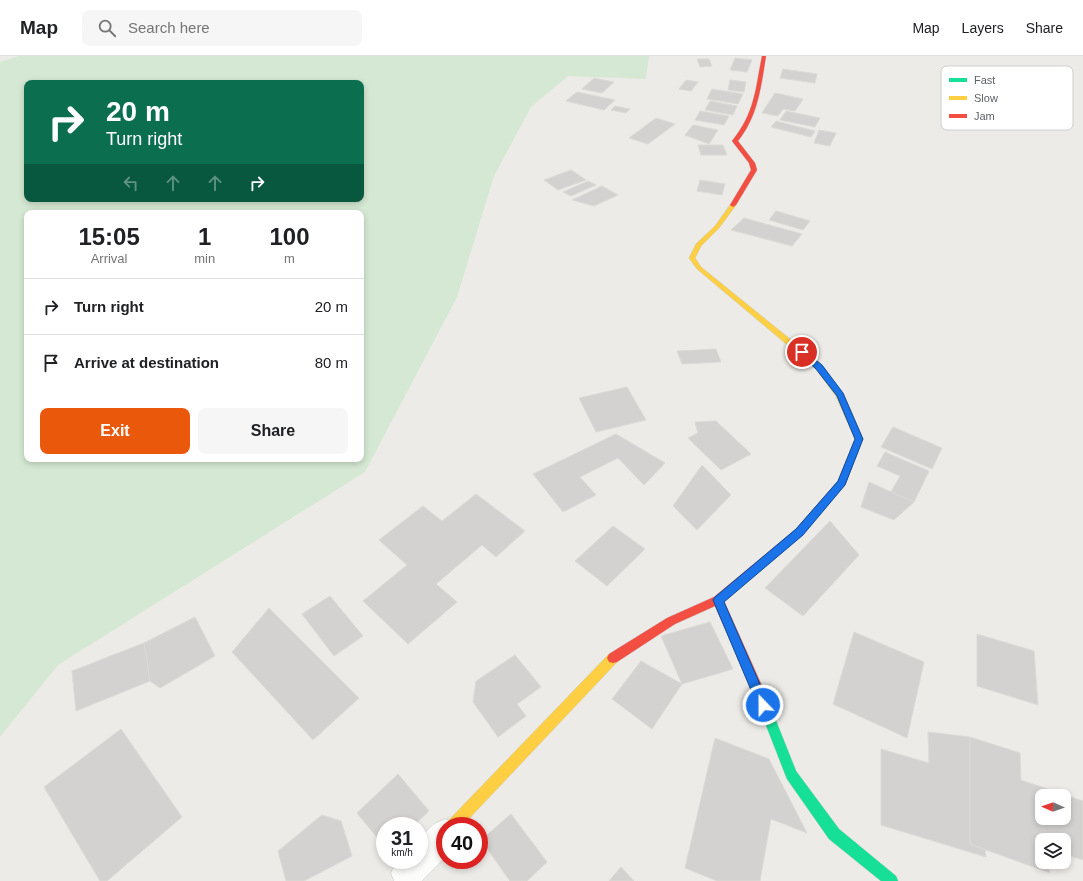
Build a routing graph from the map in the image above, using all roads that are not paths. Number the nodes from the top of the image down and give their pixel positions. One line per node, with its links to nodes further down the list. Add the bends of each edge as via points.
1 (764, 56): 2 (street, via 754,112 741,136 735,140 752,163 754,170 718,227 694,250 692,258 699,268 819,367 840,395 859,439 842,483 799,532)
2 (718, 600): 3 (street, via 671,621 614,657); 6 (street, via 791,775 834,834)
3 (462, 817)
4 (436, 843): 5 (street)
5 (408, 873)
6 (892, 881)

